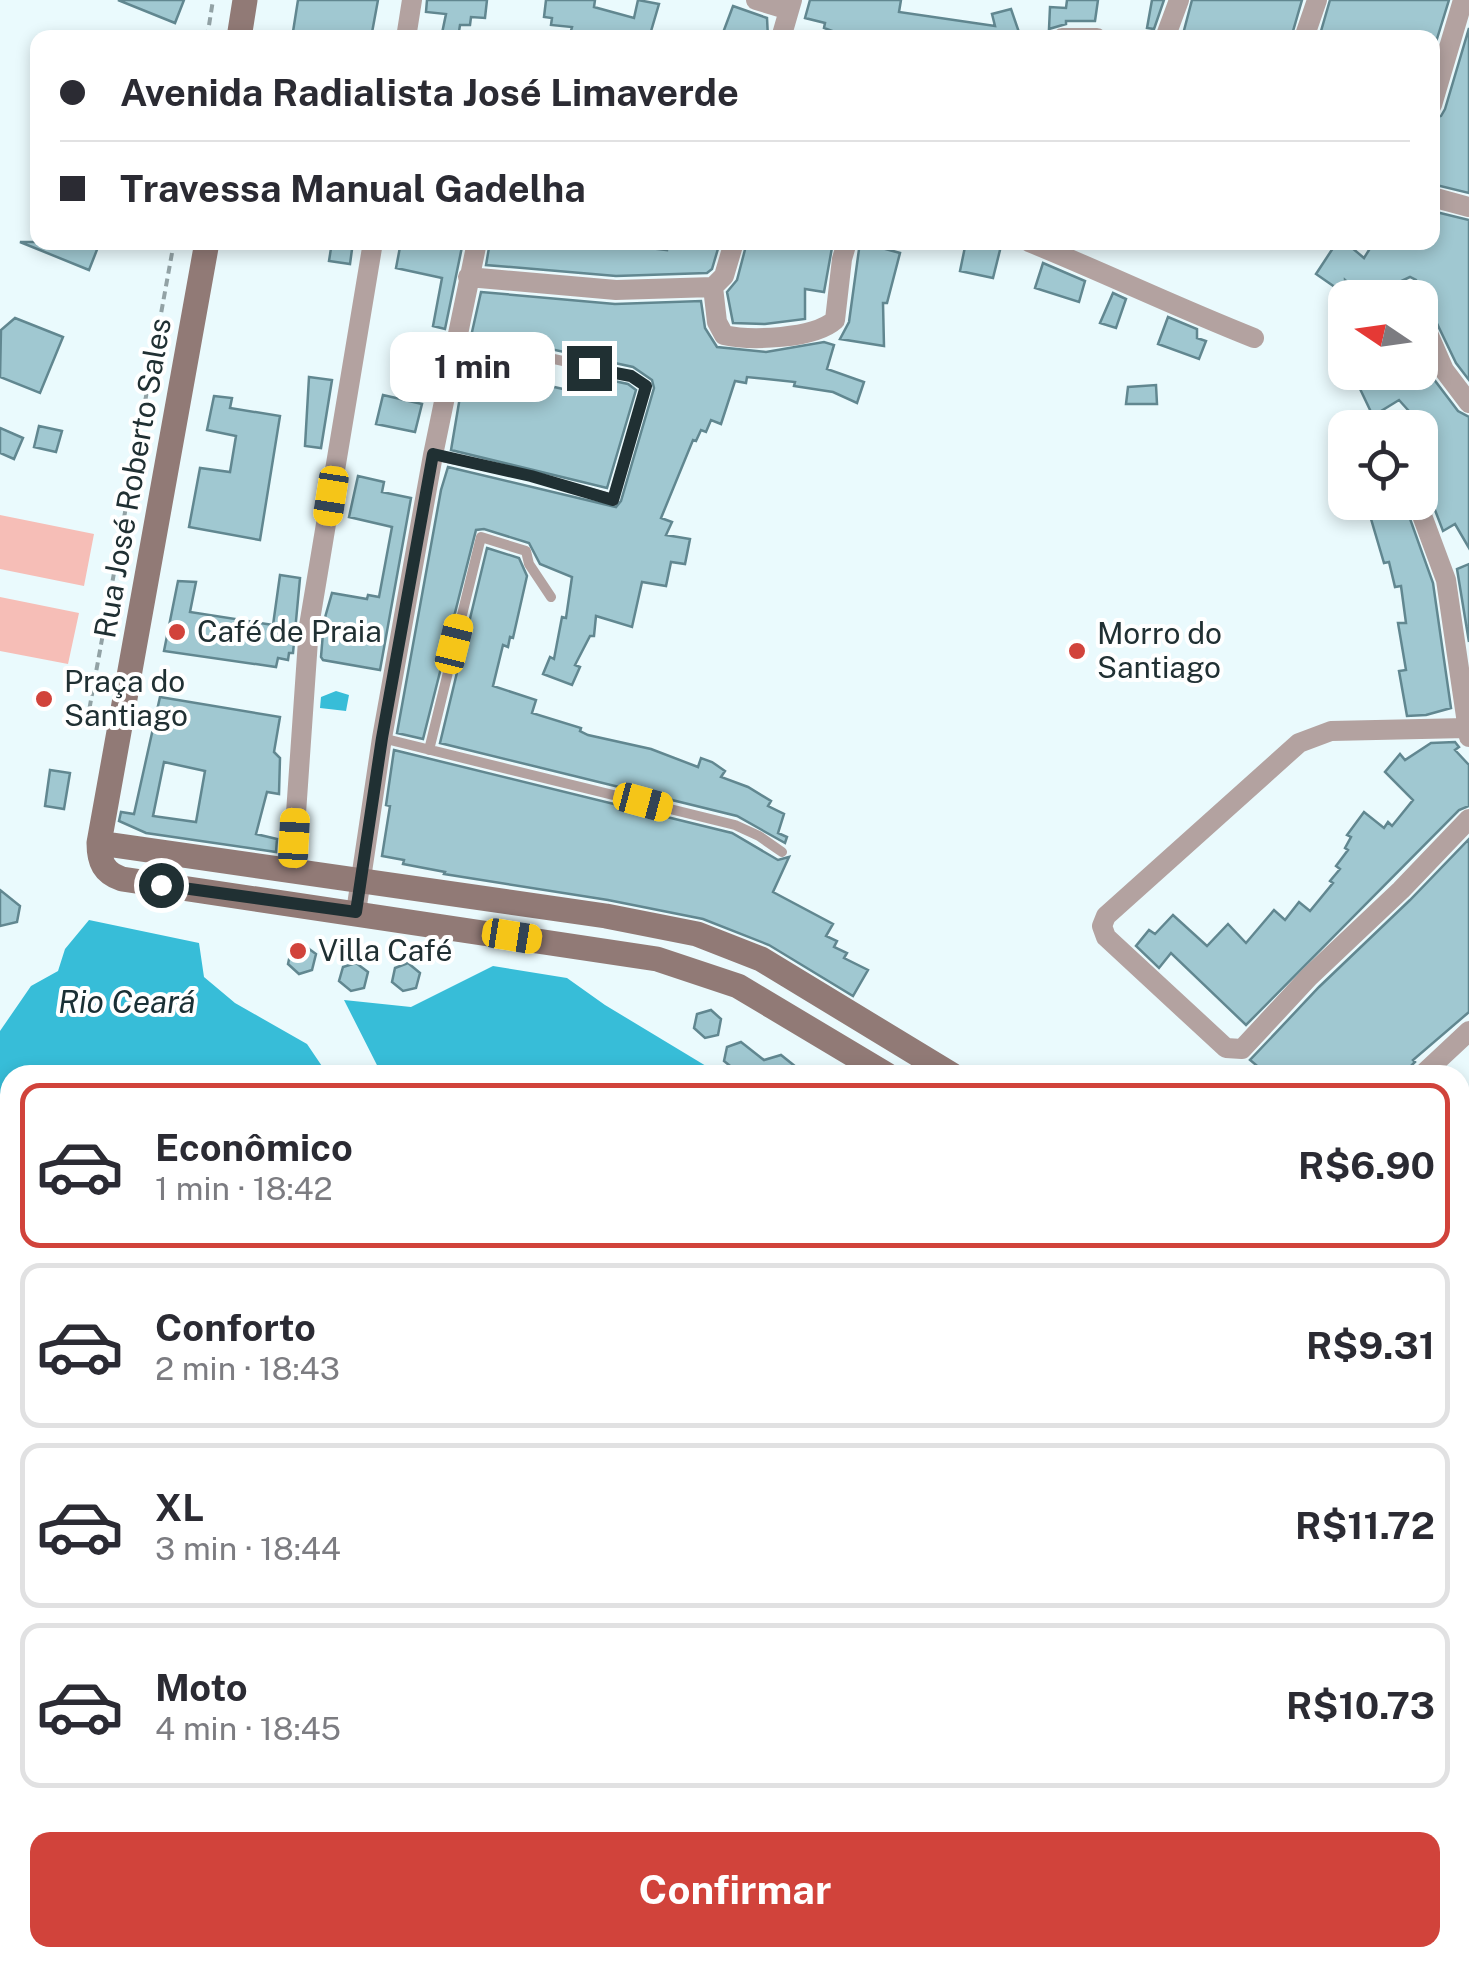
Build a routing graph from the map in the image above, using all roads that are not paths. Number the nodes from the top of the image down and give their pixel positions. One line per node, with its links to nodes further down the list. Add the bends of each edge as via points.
1 (245, 0): 8 (main road)
2 (412, 0): 9 (street)
3 (756, 0): 7 (street)
4 (1178, 0): 10 (street)
5 (1317, 0): 11 (street)
6 (1465, 2): 12 (street)
7 (786, 19)
8 (240, 30)
9 (407, 30)
10 (1168, 30)
11 (1307, 30)
12 (1440, 80)
13 (1440, 199): 14 (street)
14 (1469, 207)
15 (206, 250): 34 (main road, Rua José Roberto Sales)
16 (372, 250): 36 (street, via 309,626)
17 (475, 250): 21 (street)
18 (732, 250): 22 (street)
19 (845, 250): 22 (street, via 835,320 814,332 724,336)
20 (1049, 250): 24 (street)
21 (468, 278): 22 (street, via 616,290); 23 (street)
22 (714, 287)
23 (459, 338): 27 (street); 27 (lane, via 631,376 646,386 613,500)
24 (1254, 338)
25 (1438, 356): 26 (street)
26 (1469, 402)
27 (433, 454): 31 (street)
28 (1424, 520): 30 (street, via 1446,580)
29 (552, 597): 32 (lane, via 526,550 481,537)
30 (1468, 734): 33 (street, via 1314,735 1102,926 1106,937 1226,1048 1242,1049)
31 (382, 738): 32 (lane); 37 (street)
32 (429, 750): 35 (lane, via 735,825)
33 (1469, 819)
34 (100, 843): 36 (main road); 38 (main road, via 104,868 122,879)
35 (782, 852)
36 (292, 871): 37 (main road)
37 (360, 881): 38 (street); 41 (main road, via 696,934 761,959)
38 (356, 912): 40 (main road, via 658,959 738,986)
39 (1469, 1031): 42 (street)
40 (871, 1065)
41 (936, 1065)
42 (1433, 1065)

